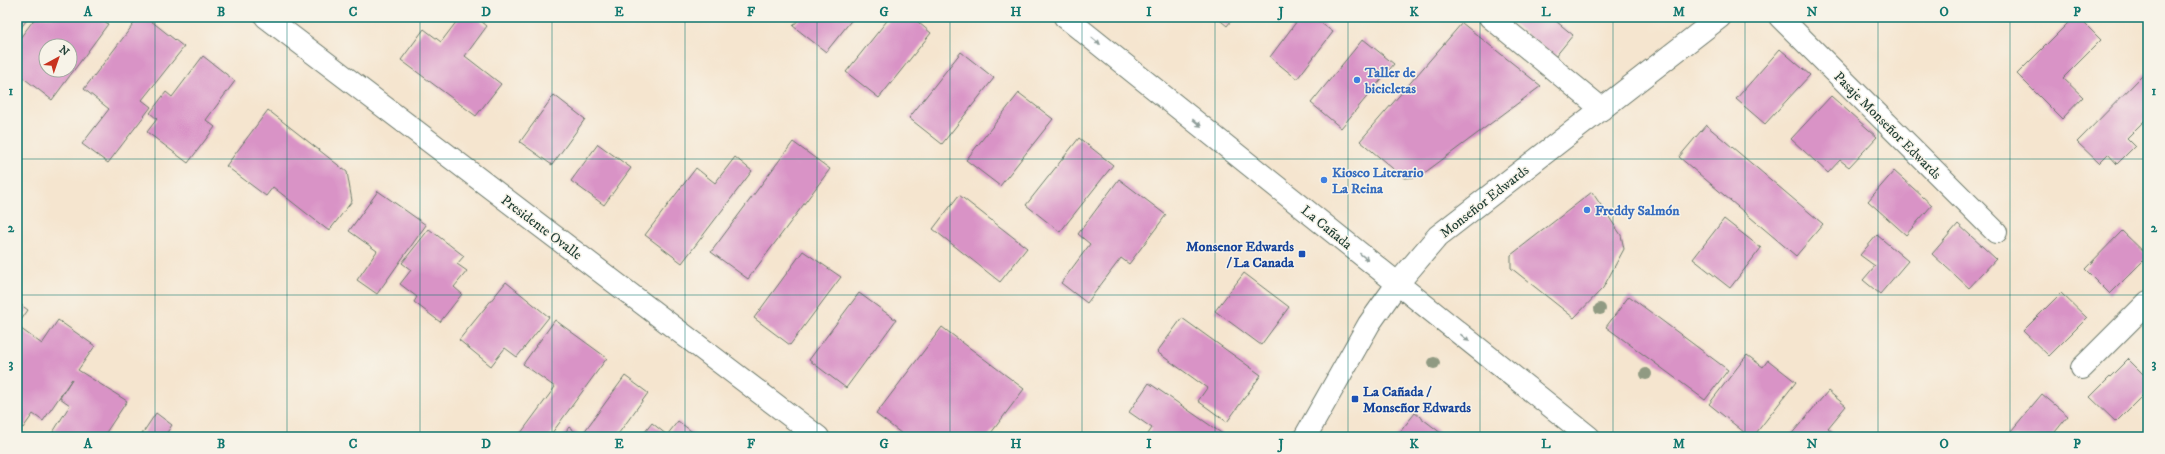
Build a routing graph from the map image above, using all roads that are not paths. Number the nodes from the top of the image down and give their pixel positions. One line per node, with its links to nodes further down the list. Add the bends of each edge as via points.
1 (266, 17): 11 (street, Presidente Ovalle)
2 (1065, 17): 8 (street, La Cañada, one-way to 8)
3 (1490, 17): 6 (street)
4 (1720, 17): 6 (street, Monseñor Edwards)
5 (1780, 17): 7 (street, Pasaje Monseñor Edwards)
6 (1602, 109): 8 (street, Monseñor Edwards, via 1438,236)
7 (1996, 232)
8 (1398, 284): 12 (street, Monseñor Edwards, via 1369,324); 13 (street, La Cañada, one-way to 13)
9 (2148, 302): 10 (street)
10 (2082, 368)
11 (818, 437)
12 (1305, 437)
13 (1589, 437)

